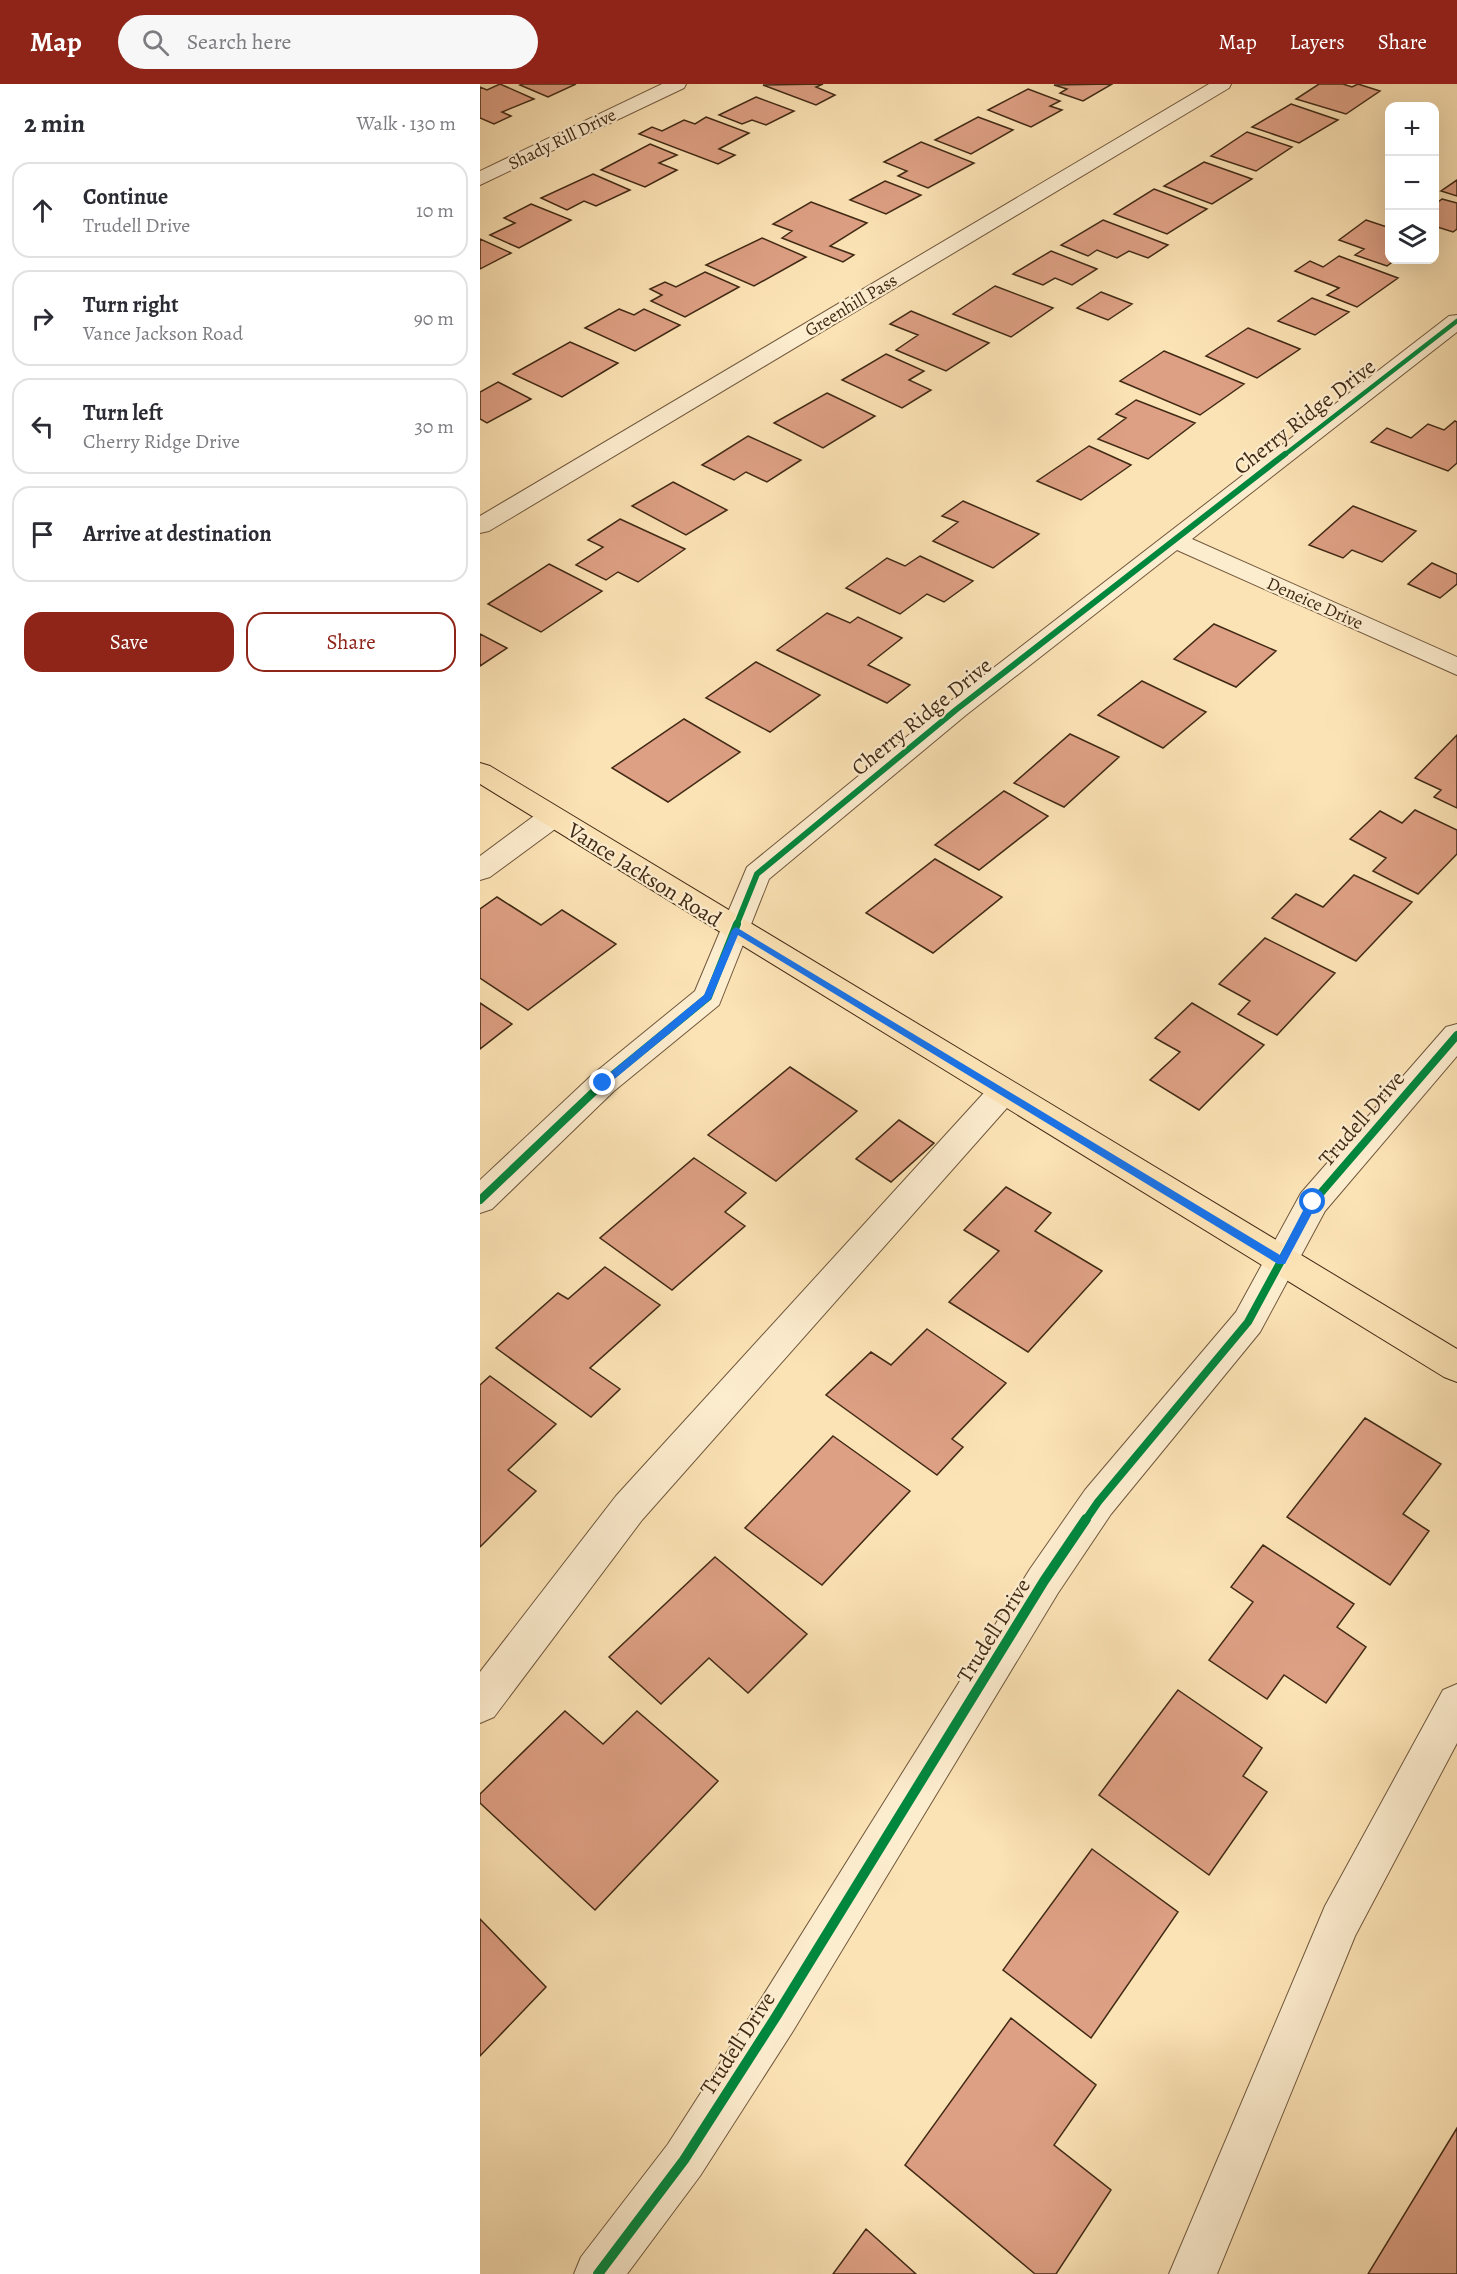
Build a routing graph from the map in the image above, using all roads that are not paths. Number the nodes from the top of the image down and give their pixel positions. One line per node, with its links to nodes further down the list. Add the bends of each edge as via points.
1 (677, 84): 3 (street, Shady Rill Drive)
2 (1222, 84): 5 (street, Greenhill Pass)
3 (480, 179)
4 (1457, 321): 6 (street, Cherry Ridge Drive)
5 (480, 526)
6 (1174, 540): 7 (street, Deneice Drive); 11 (street, Cherry Ridge Drive, via 957,709 757,874)
7 (1457, 667)
8 (480, 772): 9 (main road, Vance Jackson Road)
9 (552, 817): 10 (street); 11 (main road, Vance Jackson Road)
10 (480, 870)
11 (736, 930): 13 (main road, Vance Jackson Road); 14 (street, Cherry Ridge Drive, via 708,997 603,1083)
12 (1457, 1035): 15 (street, Trudell Drive, via 1313,1202)
13 (1003, 1092): 15 (main road, Vance Jackson Road); 18 (street, via 629,1508)
14 (480, 1200)
15 (1282, 1261): 16 (main road, Vance Jackson Road); 19 (street, Trudell Drive, via 1248,1322 1098,1503 1044,1581 777,2015 690,2150)
16 (1457, 1367)
17 (1457, 1703): 20 (street, via 1340,1921)
18 (480, 1704)
19 (598, 2274)
20 (1193, 2274)

